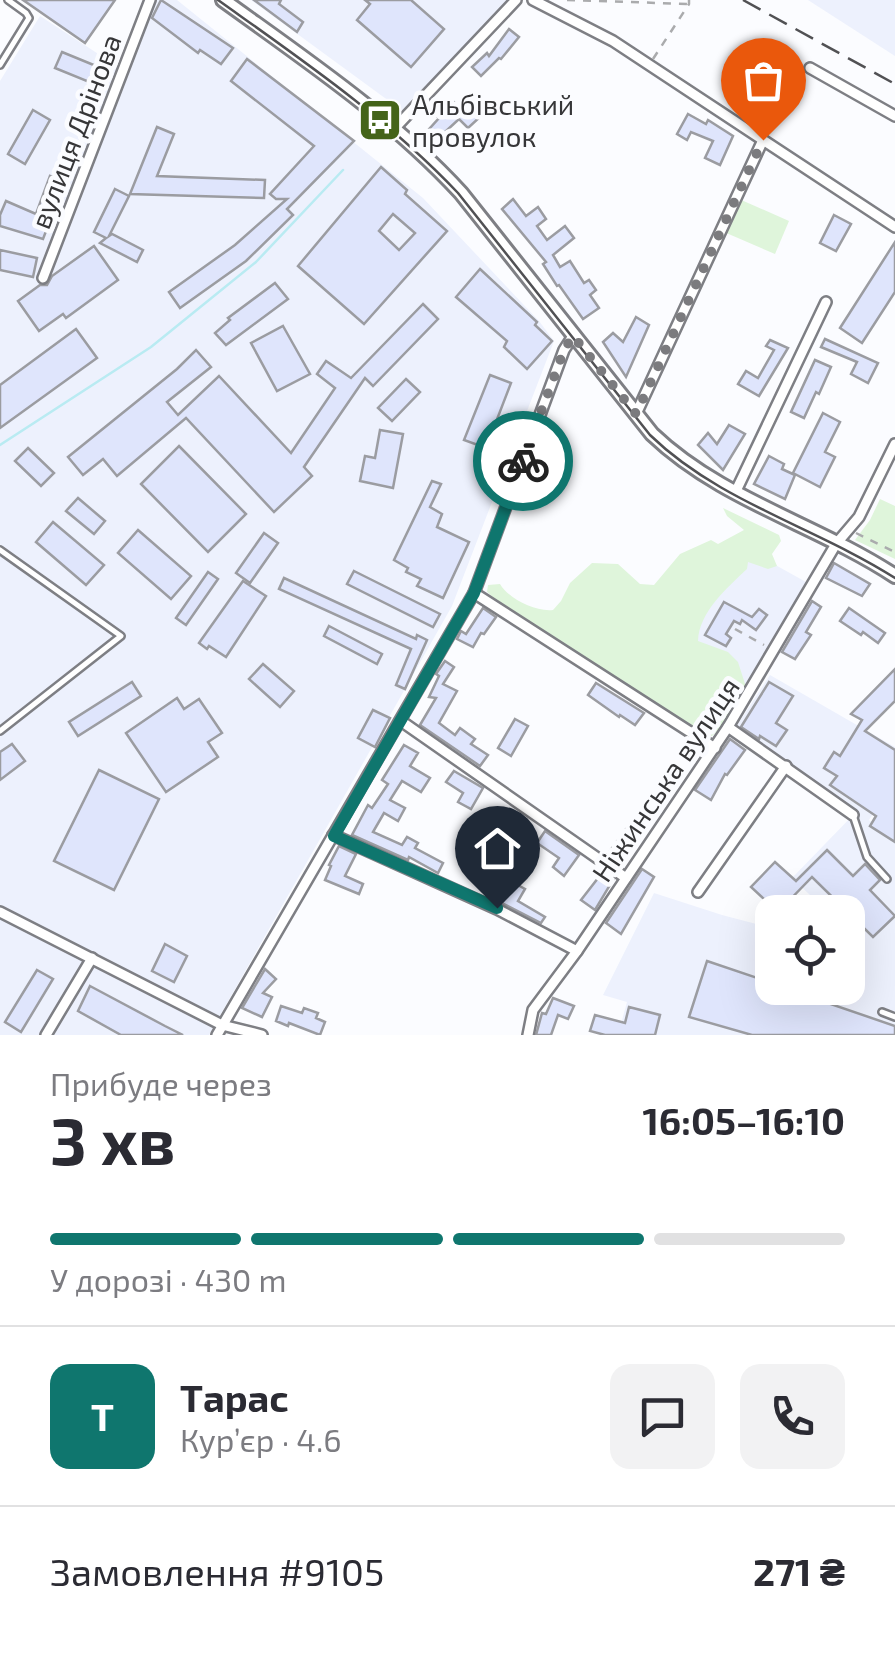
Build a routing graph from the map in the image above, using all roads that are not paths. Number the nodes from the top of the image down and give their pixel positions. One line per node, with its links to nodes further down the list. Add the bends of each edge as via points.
1 (8, 0): 6 (lane, via 28,18)
2 (150, 0): 12 (street, вулиця Дрінова)
3 (223, 0): 9 (street)
4 (516, 0): 9 (street)
5 (533, 0): 10 (street, via 613,40)
6 (0, 65)
7 (810, 68): 8 (street)
8 (895, 116)
9 (394, 129): 14 (street, via 461,193)
10 (763, 140): 11 (street); 15 (street)
11 (895, 227)
12 (43, 278)
13 (826, 302): 17 (street)
14 (573, 336): 15 (street); 21 (street)
15 (636, 414): 17 (street, via 669,450)
16 (895, 444): 18 (street, Ніжинська вулиця, via 859,517)
17 (734, 492): 18 (street)
18 (836, 544): 20 (street); 23 (street, Ніжинська вулиця)
19 (0, 550): 24 (lane, via 121,636)
20 (895, 576)
21 (474, 593): 22 (street); 25 (street)
22 (401, 721): 28 (street); 29 (street)
23 (728, 727): 25 (street, Ніжинська вулиця); 26 (street)
24 (0, 731)
25 (714, 748): 29 (street, Ніжинська вулиця)
26 (786, 766): 27 (street); 31 (street)
27 (853, 814): 30 (lane, via 867,857)
28 (334, 836): 33 (street); 37 (street)
29 (626, 878): 33 (street, Ніжинська вулиця)
30 (887, 879)
31 (698, 892)
32 (0, 912): 34 (street)
33 (577, 951): 40 (street, Ніжинська вулиця, via 533,1010)
34 (92, 958): 37 (street); 38 (street)
35 (882, 1012): 36 (lane)
36 (895, 1017)
37 (219, 1030): 39 (street)
38 (46, 1035)
39 (262, 1035)
40 (528, 1035)

